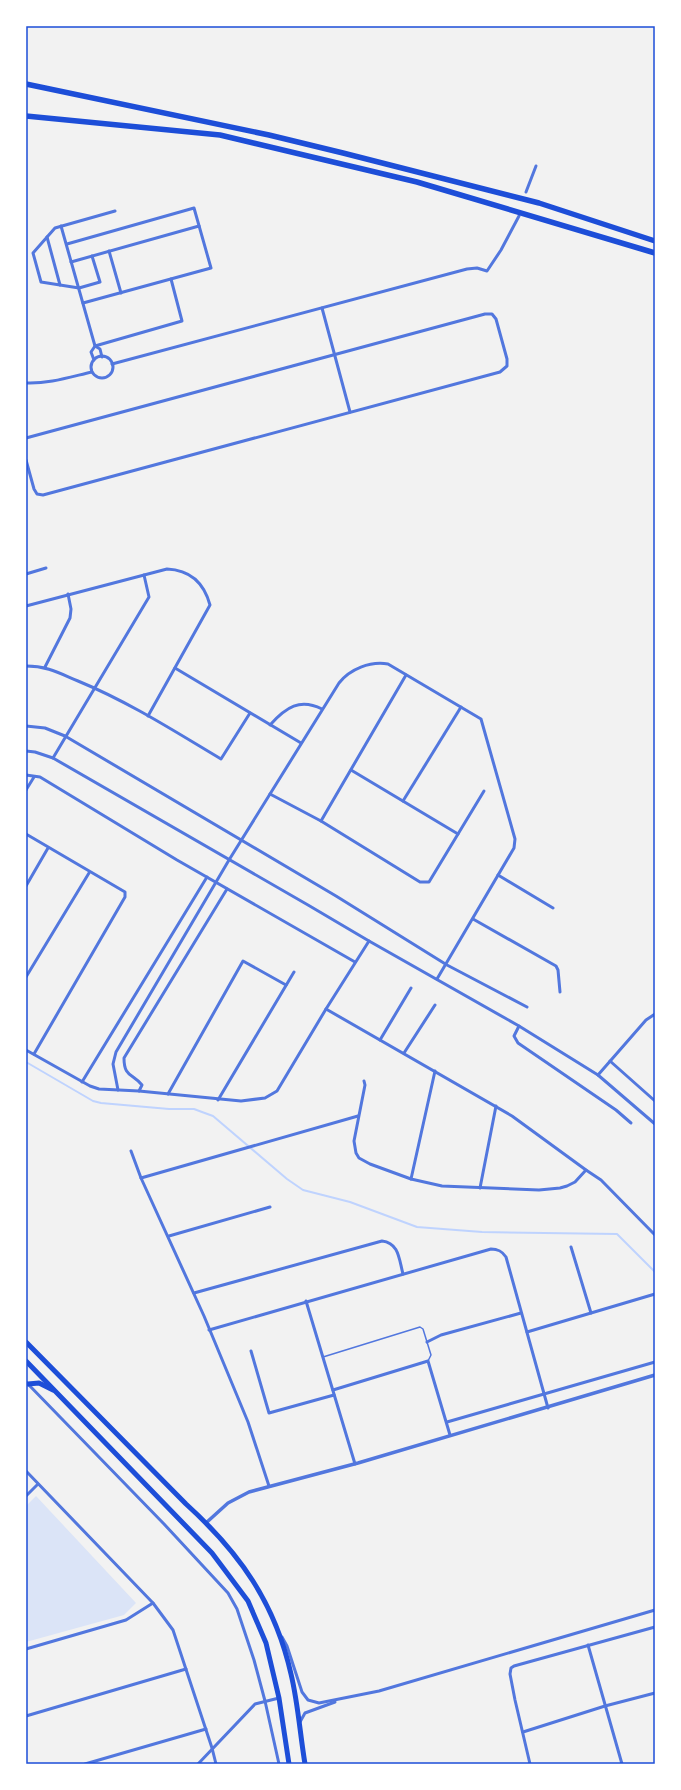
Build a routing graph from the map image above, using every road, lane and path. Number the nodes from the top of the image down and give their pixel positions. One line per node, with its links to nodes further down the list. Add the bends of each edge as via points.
1 (26, 84): 10 (highway, via 343,153 539,203)
2 (26, 116): 13 (highway, via 220,135 417,182)
3 (536, 166): 4 (street)
4 (526, 192)
5 (115, 211): 7 (street)
6 (519, 216): 21 (street, via 486,272 477,268 468,269)
7 (61, 226): 9 (street, via 55,228); 11 (street)
8 (199, 226): 11 (street, via 194,208); 12 (street); 16 (street, via 211,268)
9 (47, 237): 17 (street); 17 (street, via 33,253 41,282)
10 (655, 241)
11 (67, 244): 15 (street)
12 (109, 251): 14 (street); 19 (street)
13 (655, 253)
14 (92, 256): 15 (street); 18 (street, via 100,282)
15 (71, 262): 18 (street)
16 (170, 279): 19 (street); 22 (street, via 182,321)
17 (60, 285): 18 (street)
18 (79, 288): 20 (street)
19 (121, 293): 20 (street)
20 (83, 303): 22 (street)
21 (322, 308): 23 (street); 26 (street)
22 (95, 346): 24 (street, via 100,349); 25 (street, via 91,352)
23 (334, 354): 29 (street); 29 (street, via 484,314 492,314 496,319 507,359 507,366 500,372); 30 (street)
24 (102, 356): 25 (street); 26 (street, via 109,359)
25 (94, 360): 27 (street)
26 (112, 364): 27 (street, via 111,374 106,377 100,378)
27 (92, 372): 28 (street, via 59,380)
28 (26, 383)
29 (350, 412): 31 (street, via 43,494 37,494 34,490)
30 (26, 438)
31 (26, 460)
32 (46, 568): 33 (street)
33 (26, 574)
34 (144, 575): 35 (street); 39 (street, via 166,569 184,572 198,582 207,593 210,605); 41 (street, via 149,597)
35 (68, 594): 36 (street); 38 (street, via 70,618)
36 (26, 606)
37 (26, 666): 38 (street)
38 (45, 667): 41 (street)
39 (175, 668): 44 (street); 45 (street)
40 (406, 675): 42 (street); 43 (street, via 382,663 358,668 346,674); 52 (street)
41 (96, 688): 45 (street); 48 (street)
42 (461, 707): 58 (street); 66 (street, via 481,719 515,839 514,848)
43 (322, 709): 46 (street, via 306,703 294,705); 49 (street)
44 (250, 712): 45 (street, via 221,759); 46 (street)
45 (148, 716)
46 (270, 725): 49 (street)
47 (26, 726): 48 (street, via 46,728)
48 (65, 736): 51 (street); 62 (street)
49 (301, 743): 57 (street)
50 (26, 751): 51 (street)
51 (53, 758): 64 (street)
52 (351, 770): 58 (street); 59 (street)
53 (26, 775): 54 (street)
54 (34, 776): 55 (street); 67 (street, via 40,777)
55 (26, 790)
56 (484, 791): 61 (street)
57 (270, 794): 59 (street); 62 (street)
58 (403, 801): 61 (street)
59 (321, 822): 61 (street, via 420,882 429,882)
60 (26, 834): 63 (street)
61 (458, 834)
62 (241, 841): 64 (street); 75 (street)
63 (48, 848): 65 (street); 69 (street)
64 (229, 860): 68 (street); 73 (street)
65 (89, 873): 77 (street); 90 (street, via 124,892 124,901)
66 (498, 875): 71 (street); 72 (street)
67 (207, 877): 68 (street); 95 (street)
68 (216, 882): 70 (street); 96 (street, via 116,1052 113,1064)
69 (26, 886)
70 (228, 889): 74 (street); 97 (street, via 124,1058 126,1073 142,1085)
71 (553, 908)
72 (473, 919): 75 (street); 81 (street, via 556,966)
73 (369, 941): 74 (street); 78 (street)
74 (354, 962): 84 (street)
75 (447, 965): 78 (street); 83 (street)
76 (294, 972): 79 (street)
77 (26, 977)
78 (437, 979): 86 (street)
79 (286, 985): 98 (street, via 243,961); 99 (street)
80 (411, 988): 87 (street)
81 (560, 992)
82 (435, 1005): 89 (street)
83 (527, 1007)
84 (326, 1009): 87 (street); 99 (street, via 279,1089 265,1098 255,1100)
85 (654, 1015): 91 (street, via 646,1020)
86 (520, 1026): 93 (street); 103 (street, via 514,1036 518,1043)
87 (380, 1040): 89 (street)
88 (26, 1050): 90 (street)
89 (404, 1053): 92 (street)
90 (34, 1054): 95 (street)
91 (610, 1061): 93 (street); 100 (street)
92 (435, 1071): 101 (street); 108 (street)
93 (598, 1075): 104 (street)
94 (364, 1081): 102 (street)
95 (82, 1082): 96 (street, via 99,1089)
96 (118, 1090): 97 (street)
97 (139, 1091): 98 (street)
98 (168, 1094): 99 (street)
99 (218, 1100)
100 (655, 1101)
101 (496, 1106): 106 (street); 109 (street)
102 (358, 1116): 107 (street); 108 (street, via 354,1141 359,1158)
103 (631, 1123)
104 (655, 1124)
105 (131, 1151): 107 (street)
106 (586, 1170): 109 (street, via 575,1182 560,1188); 111 (street, via 601,1180)
107 (141, 1178): 112 (street)
108 (411, 1179): 109 (street, via 442,1186)
109 (480, 1188)
110 (270, 1207): 112 (street)
111 (655, 1235)
112 (169, 1236): 115 (street)
113 (571, 1247): 119 (street)
114 (403, 1274): 115 (street, via 396,1247 390,1242 382,1241); 117 (street); 118 (street, via 491,1249 501,1250 506,1257)
115 (194, 1293): 120 (street)
116 (655, 1294): 119 (street)
117 (306, 1301): 120 (street); 125 (street)
118 (521, 1313): 121 (street); 123 (street, via 441,1335)
119 (591, 1313): 121 (street)
120 (209, 1330): 141 (street, via 248,1422)
121 (527, 1332): 133 (street)
122 (26, 1342): 143 (highway, via 186,1504)
123 (427, 1342): 125 (lane, via 420,1327); 127 (lane, via 431,1355)
124 (251, 1351): 134 (street, via 269,1413)
125 (323, 1356): 131 (street)
126 (26, 1361): 132 (highway)
127 (428, 1361): 131 (street); 136 (street)
128 (655, 1362): 133 (street)
129 (655, 1375): 135 (street)
130 (27, 1384): 132 (highway, via 39,1384); 154 (street, via 228,1593 237,1610)
131 (332, 1390): 134 (street)
132 (57, 1392): 152 (highway, via 212,1552 248,1601 266,1643)
133 (544, 1394): 135 (street); 136 (street)
134 (334, 1395): 138 (street)
135 (548, 1408): 137 (street)
136 (447, 1422): 137 (street)
137 (450, 1436): 138 (street)
138 (355, 1464): 141 (street)
139 (26, 1471): 140 (street)
140 (38, 1484): 142 (street); 144 (street)
141 (269, 1486): 143 (street, via 232,1500)
142 (26, 1496)
143 (207, 1522): 147 (highway, via 246,1567)
144 (153, 1603): 149 (street, via 126,1620); 150 (street, via 173,1630)
145 (655, 1610): 153 (street, via 383,1690)
146 (655, 1627): 148 (street)
147 (280, 1632): 153 (street, via 302,1692 308,1700 319,1703); 157 (highway, via 292,1675)
148 (588, 1645): 155 (street); 159 (street, via 511,1668)
149 (26, 1649)
150 (186, 1669): 156 (street); 158 (street)
151 (655, 1693): 155 (street)
152 (279, 1698): 154 (street); 165 (highway)
153 (342, 1699): 157 (street, via 305,1713)
154 (265, 1701): 160 (street, via 255,1704); 164 (street)
155 (605, 1706): 159 (street); 168 (street)
156 (26, 1716)
157 (298, 1724): 166 (highway)
158 (206, 1728): 160 (street); 161 (street)
159 (523, 1732): 167 (street)
160 (212, 1748): 162 (street); 163 (street)
161 (85, 1764)
162 (198, 1764)
163 (216, 1764)
164 (279, 1764)
165 (289, 1764)
166 (305, 1764)
167 (530, 1764)
168 (622, 1764)

